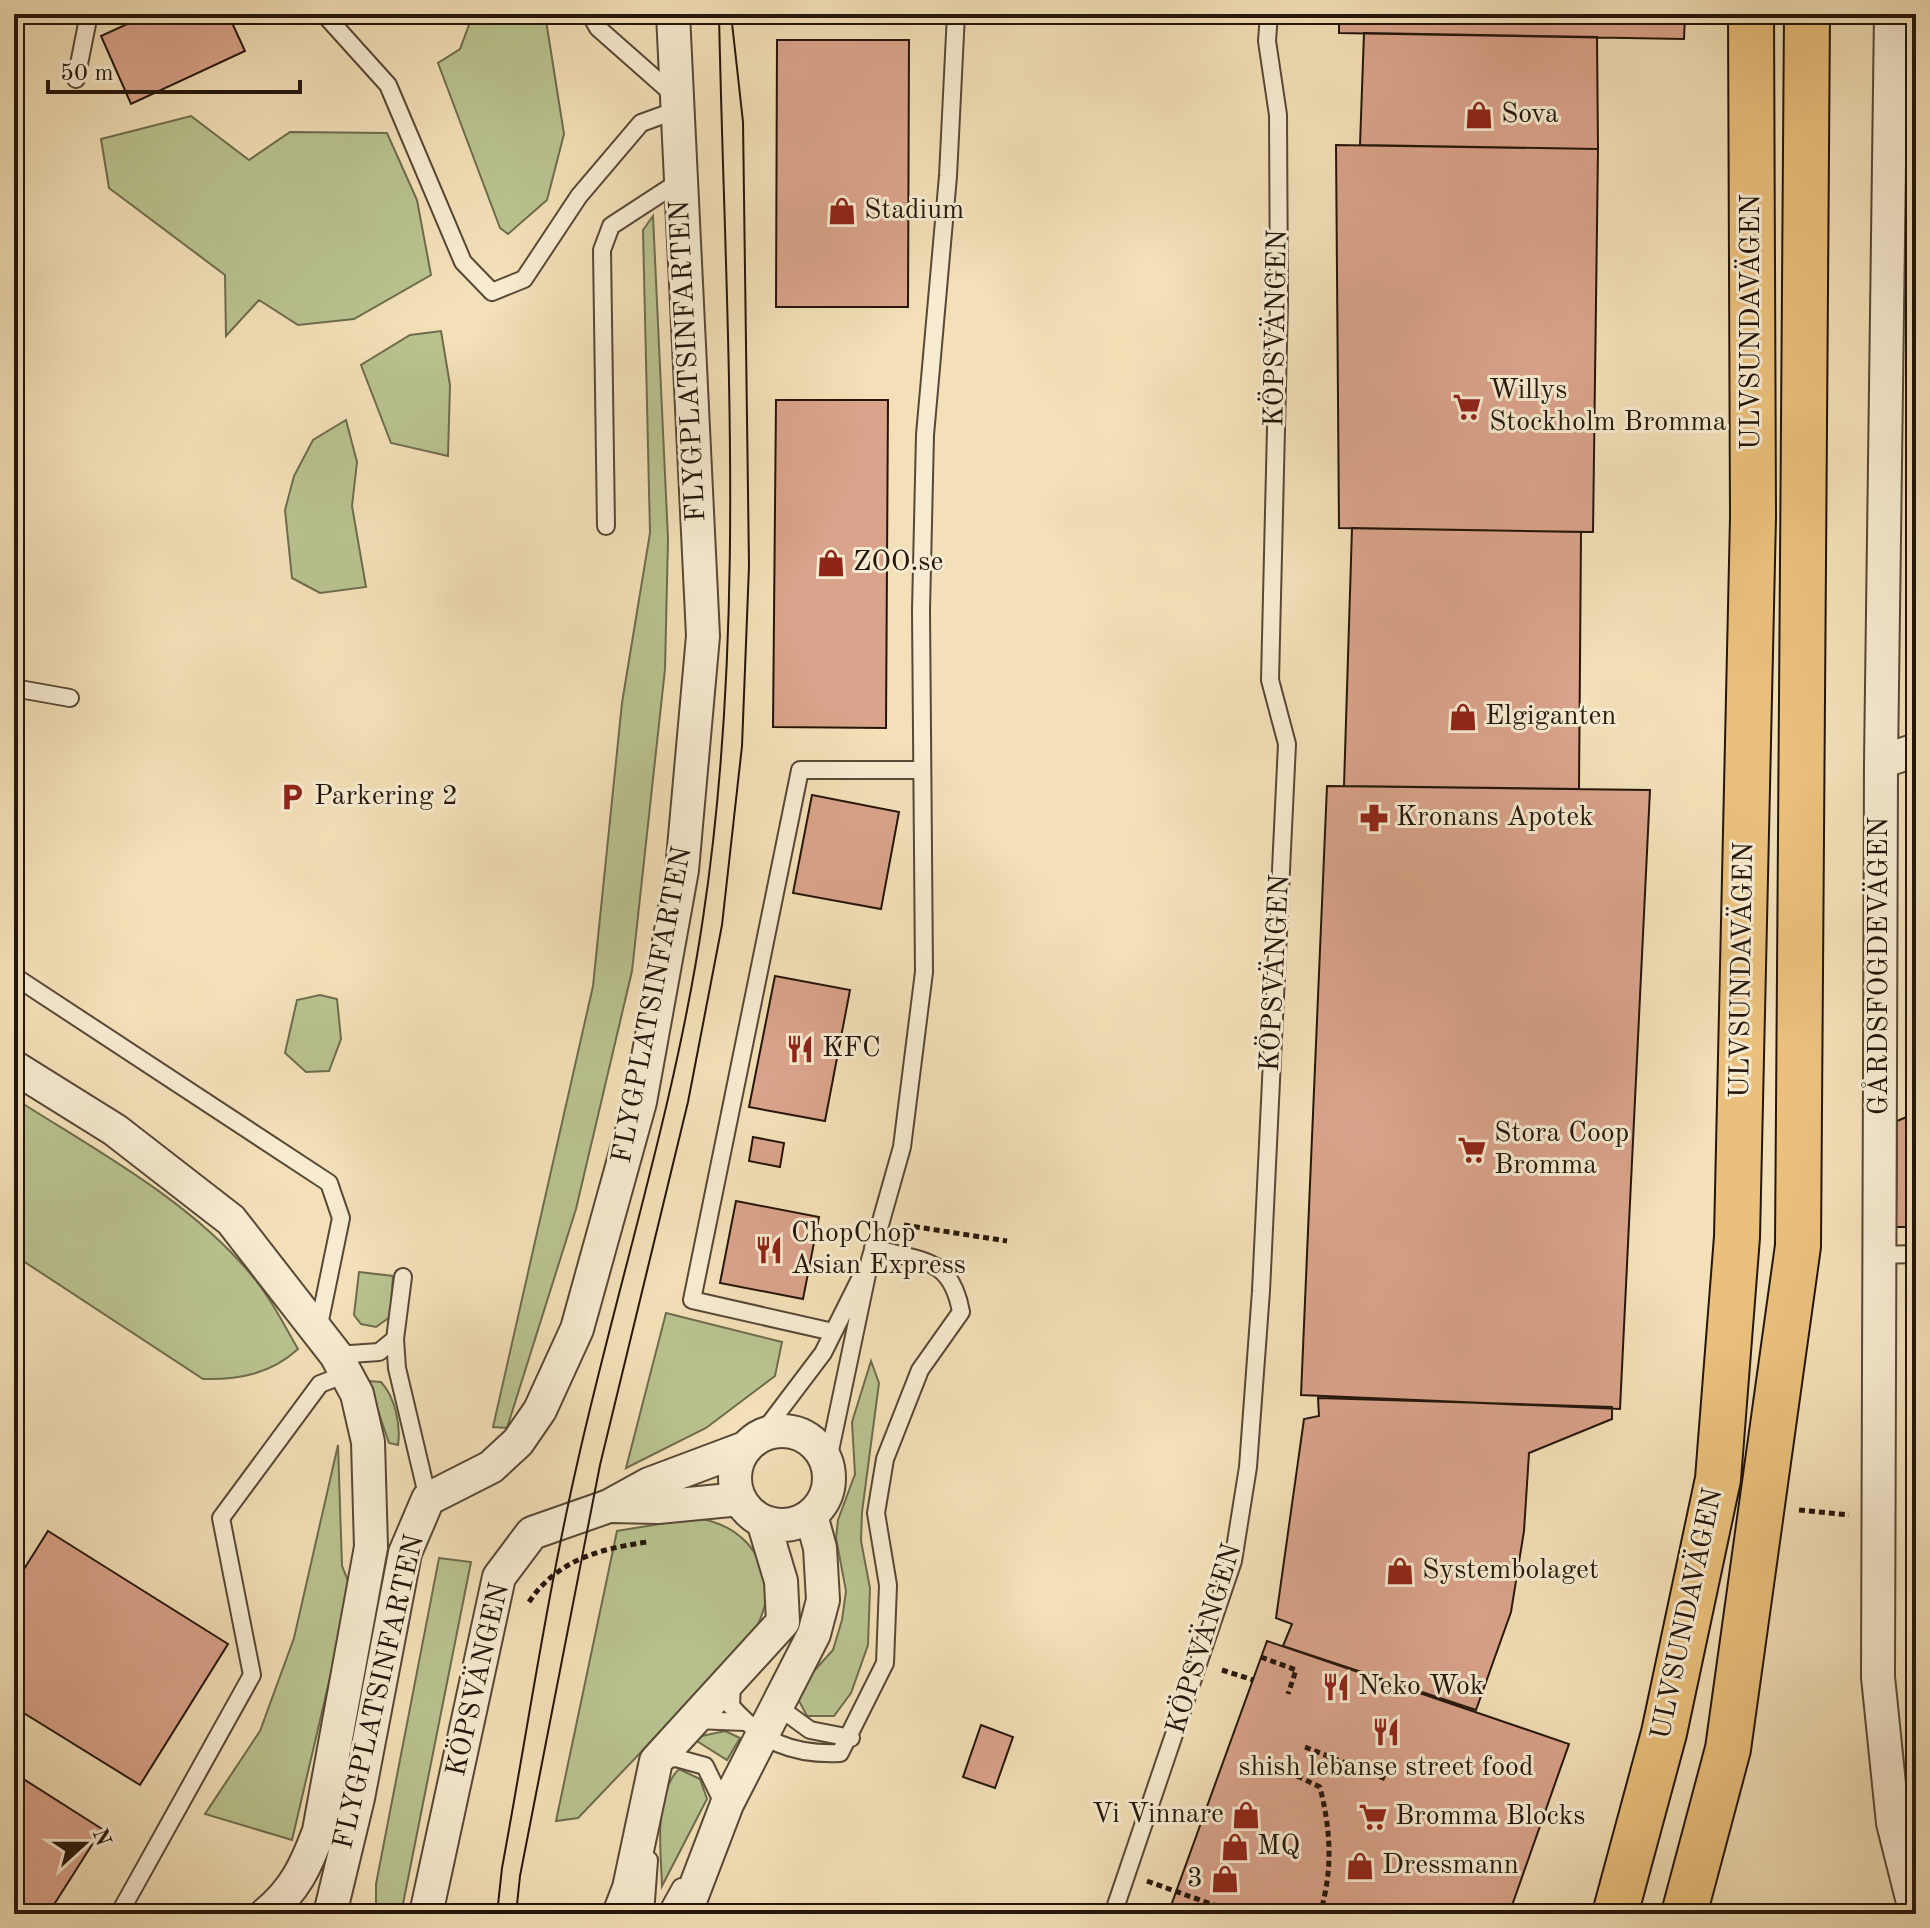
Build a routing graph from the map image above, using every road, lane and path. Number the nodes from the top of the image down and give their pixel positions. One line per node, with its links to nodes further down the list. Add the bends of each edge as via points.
1 (89, 14): 10 (lane)
2 (324, 14): 11 (lane, via 388,85 463,262 492,292 524,279 579,196 641,123)
3 (590, 14): 11 (lane)
4 (673, 14): 11 (street, FLYGPLATSINFARTEN)
5 (956, 14): 18 (lane, via 925,435)
6 (1269, 14): 38 (lane, KÖPSVÄNGEN, via 1267,41 1278,115 1279,289 1270,680 1287,744 1248,1467 1233,1561)
7 (1751, 14): 63 (main road, ULVSUNDAVÄGEN, via 1753,517 1737,1237 1718,1479 1664,1733)
8 (1807, 14): 64 (main road, ULVSUNDAVÄGEN, via 1798,1246 1728,1749)
9 (1891, 14): 17 (street, GÅRDSFOGDEVÄGEN)
10 (76, 79)
11 (677, 104): 12 (street, FLYGPLATSINFARTEN)
12 (680, 181): 13 (lane, via 611,226 602,250); 30 (street, FLYGPLATSINFARTEN, via 703,636 682,870 643,1087 577,1329 540,1410 518,1442 491,1467)
13 (606, 526)
14 (14, 688): 15 (lane)
15 (70, 698)
16 (1916, 750): 17 (street)
17 (1881, 762): 23 (street, GÅRDSFOGDEVÄGEN)
18 (922, 770): 21 (lane, via 924,972 902,1147); 25 (lane, via 800,770 692,1300)
19 (14, 976): 27 (lane, via 329,1183 341,1218)
20 (14, 1067): 27 (street, FLYGPLATSINFARTEN, via 115,1130 231,1220)
21 (872, 1254): 25 (lane); 29 (lane); 45 (lane, via 943,1268 957,1287 961,1312 920,1370 885,1459 876,1513 888,1585 885,1663)
22 (1916, 1254): 23 (lane)
23 (1879, 1255): 35 (street, GÅRDSFOGDEVÄGEN)
24 (403, 1277): 26 (lane)
25 (833, 1332): 28 (lane, via 823,1353)
26 (395, 1339): 27 (lane, via 379,1352); 30 (lane, via 403,1399)
27 (333, 1353): 52 (lane, via 320,1384 221,1518 252,1675); 53 (street, FLYGPLATSINFARTEN, via 357,1394 368,1442 371,1547 319,1831 304,1873)
28 (753, 1442): 29 (street, via 788,1431 801,1435 813,1442); 31 (street, via 735,1473); 32 (street, KÖPSVÄNGEN)
29 (827, 1465): 34 (street, via 827,1493)
30 (428, 1499): 54 (street, FLYGPLATSINFARTEN, via 405,1553)
31 (740, 1499): 32 (street, KÖPSVÄNGEN); 36 (street)
32 (609, 1506): 55 (street, KÖPSVÄNGEN, via 532,1533 499,1577)
33 (1790, 1509): 35 (path)
34 (811, 1515): 36 (street, via 788,1525); 42 (street, via 820,1548 823,1600 814,1634)
35 (1878, 1518): 65 (street, GÅRDSFOGDEVÄGEN, via 1878,1677 1893,1823)
36 (763, 1521): 39 (street, via 781,1581 783,1622)
37 (1261, 1657): 41 (path, via 1296,1670)
38 (1199, 1661): 40 (path); 51 (lane, KÖPSVÄNGEN)
39 (732, 1679): 43 (street); 44 (lane, via 731,1706)
40 (1253, 1680)
41 (1288, 1694)
42 (777, 1706): 44 (street); 45 (lane, via 810,1730)
43 (692, 1720): 44 (lane); 47 (street)
44 (753, 1729): 45 (lane, via 814,1754 840,1753); 50 (street)
45 (851, 1738)
46 (1305, 1747): 49 (path)
47 (656, 1761): 50 (lane, via 676,1758 705,1766); 56 (street); 57 (lane)
48 (1297, 1776): 62 (path, via 1320,1787 1330,1831)
49 (1386, 1779)
50 (727, 1804): 58 (lane); 59 (street)
51 (1128, 1873): 60 (lane, KÖPSVÄNGEN); 61 (path)
52 (119, 1914)
53 (266, 1914)
54 (330, 1914)
55 (426, 1914)
56 (619, 1914)
57 (645, 1914)
58 (666, 1914)
59 (685, 1914)
60 (1113, 1914)
61 (1239, 1914)
62 (1320, 1914)
63 (1615, 1914)
64 (1684, 1914)
65 (1916, 1914)

